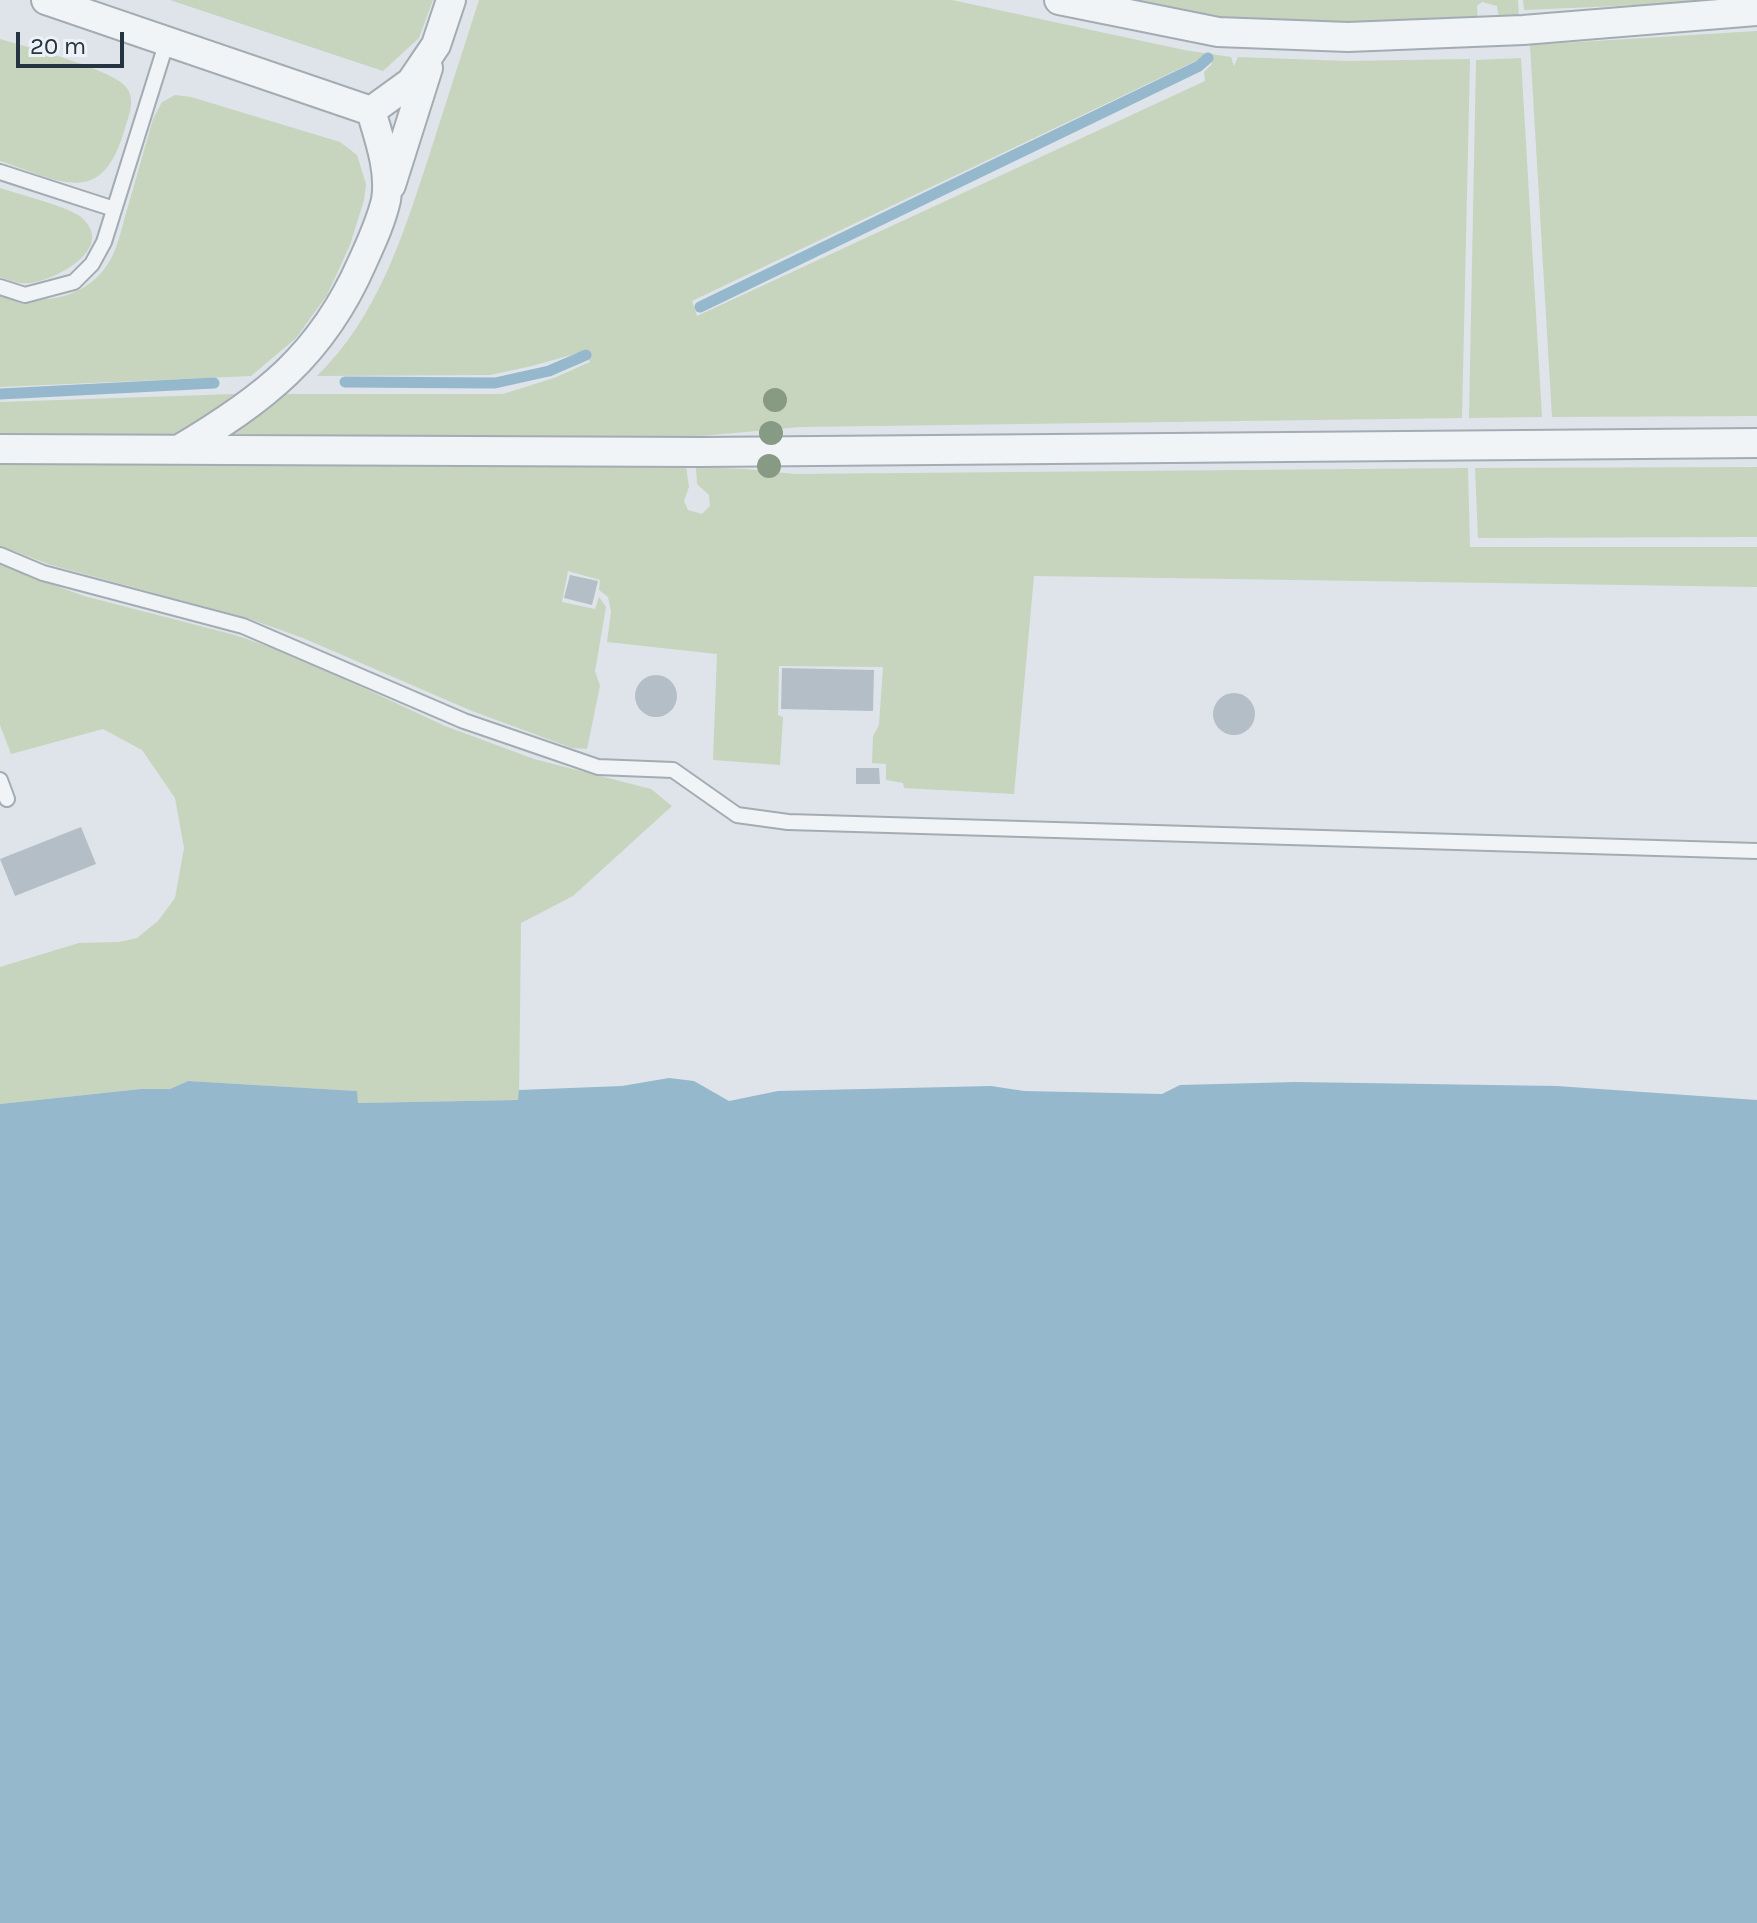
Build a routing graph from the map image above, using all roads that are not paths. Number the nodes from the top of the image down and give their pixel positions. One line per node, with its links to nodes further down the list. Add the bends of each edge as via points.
1 (46, 0): 5 (street)
2 (451, 0): 6 (street)
3 (1059, 0): 4 (street, via 1218,32 1348,37 1523,30)
4 (1757, 11)
5 (167, 41): 7 (street); 10 (lane)
6 (436, 45): 7 (street, via 411,82); 9 (street)
7 (371, 111): 9 (street, via 384,153)
8 (0, 172): 10 (lane)
9 (386, 198): 14 (street, via 349,293 321,336 271,389)
10 (114, 209): 11 (lane, via 92,264 74,282 25,295)
11 (0, 287)
12 (1757, 443): 14 (street, via 716,452)
13 (0, 449): 14 (street)
14 (177, 450)
15 (0, 555): 18 (lane, via 58,577 243,626 464,721 598,767 673,770 737,815 788,822)
16 (0, 780): 17 (lane)
17 (7, 799)
18 (1757, 851)

